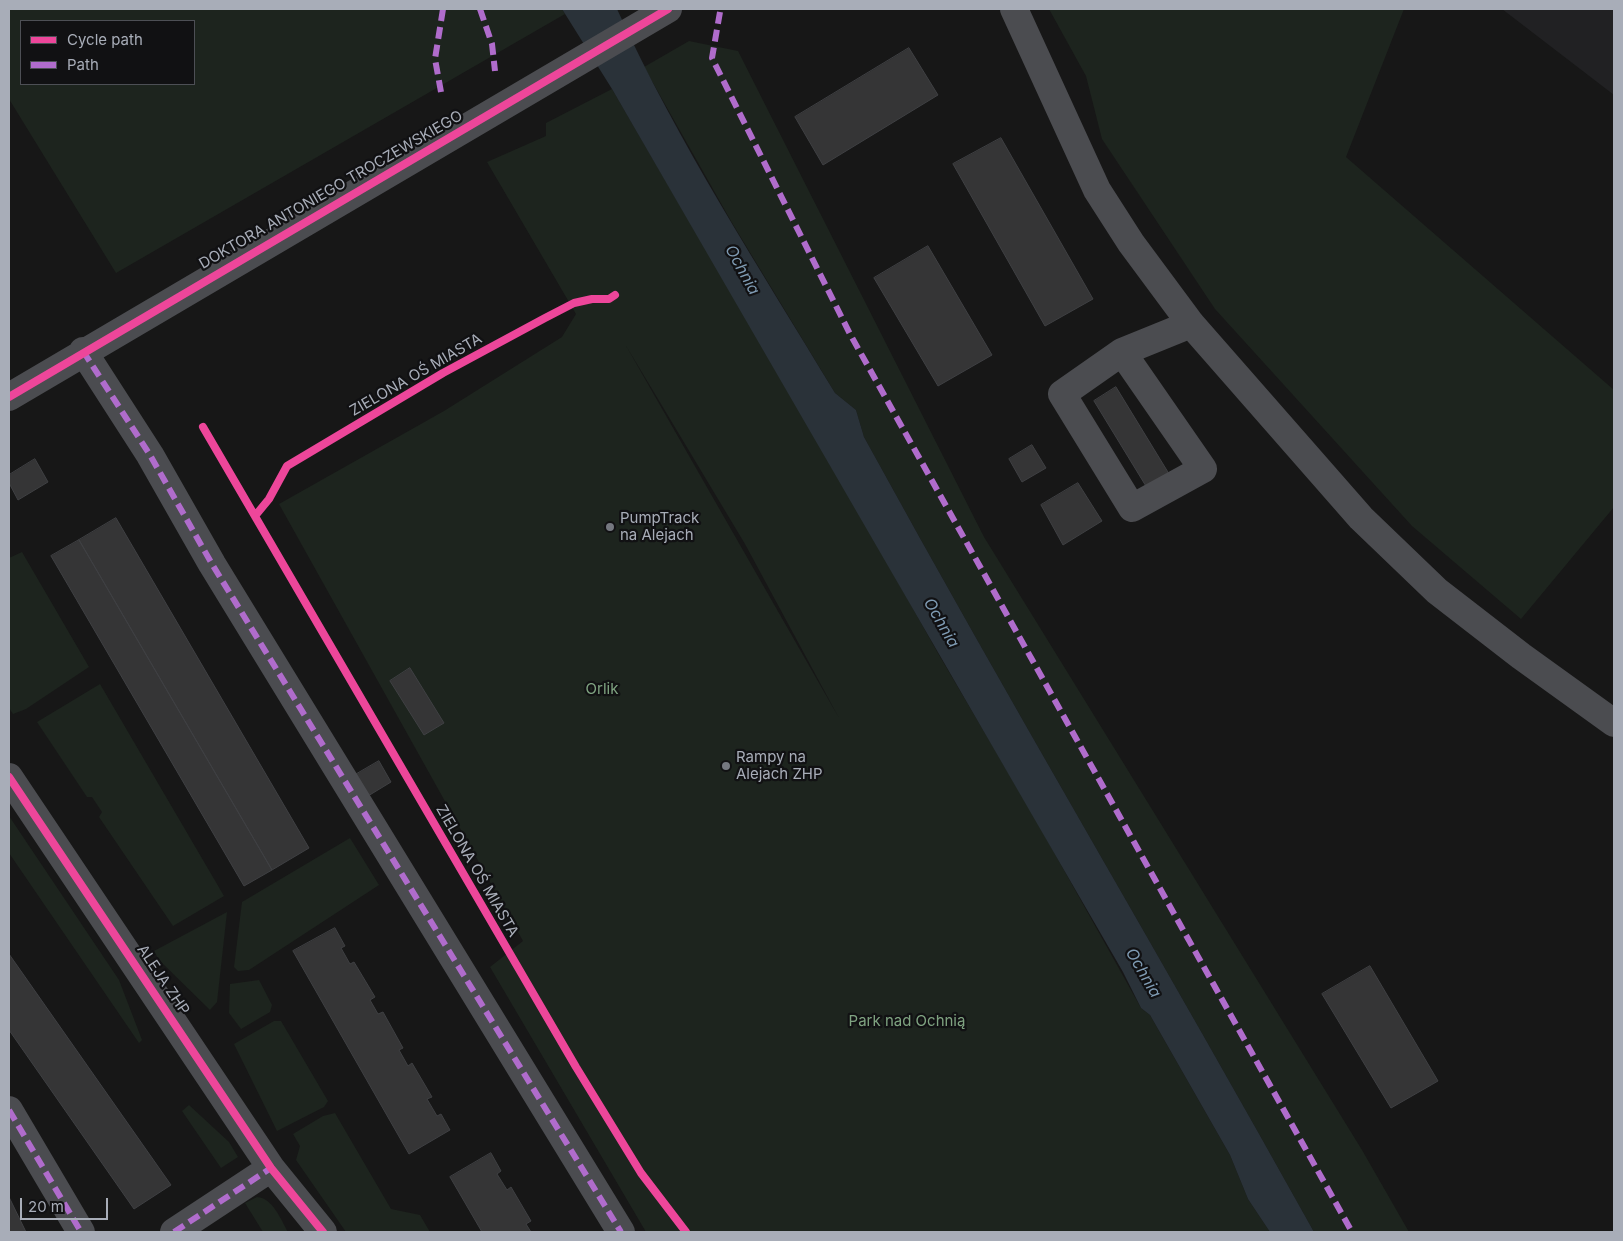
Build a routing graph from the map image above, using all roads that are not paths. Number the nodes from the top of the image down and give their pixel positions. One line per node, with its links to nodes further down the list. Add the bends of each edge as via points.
1 (668, 9): 4 (street, DOKTORA ANTONIEGO TROCZEWSKIEGO)
2 (1014, 9): 3 (street, via 1097,190 1131,243)
3 (1191, 324): 5 (street); 7 (street, via 1361,518 1437,591)
4 (83, 351): 6 (street, DOKTORA ANTONIEGO TROCZEWSKIEGO); 16 (street, via 150,455 212,564)
5 (1122, 352): 5 (street, via 1062,394 1132,508 1203,469)
6 (9, 397)
7 (1614, 723)
8 (9, 777): 10 (street, ALEJA ZHP)
9 (9, 1110): 12 (street)
10 (271, 1168): 11 (street, ALEJA ZHP); 13 (street)
11 (295, 1198): 14 (street, ALEJA ZHP); 15 (street, ALEJA ZHP)
12 (81, 1232)
13 (174, 1232)
14 (315, 1232)
15 (323, 1232)
16 (621, 1232)

